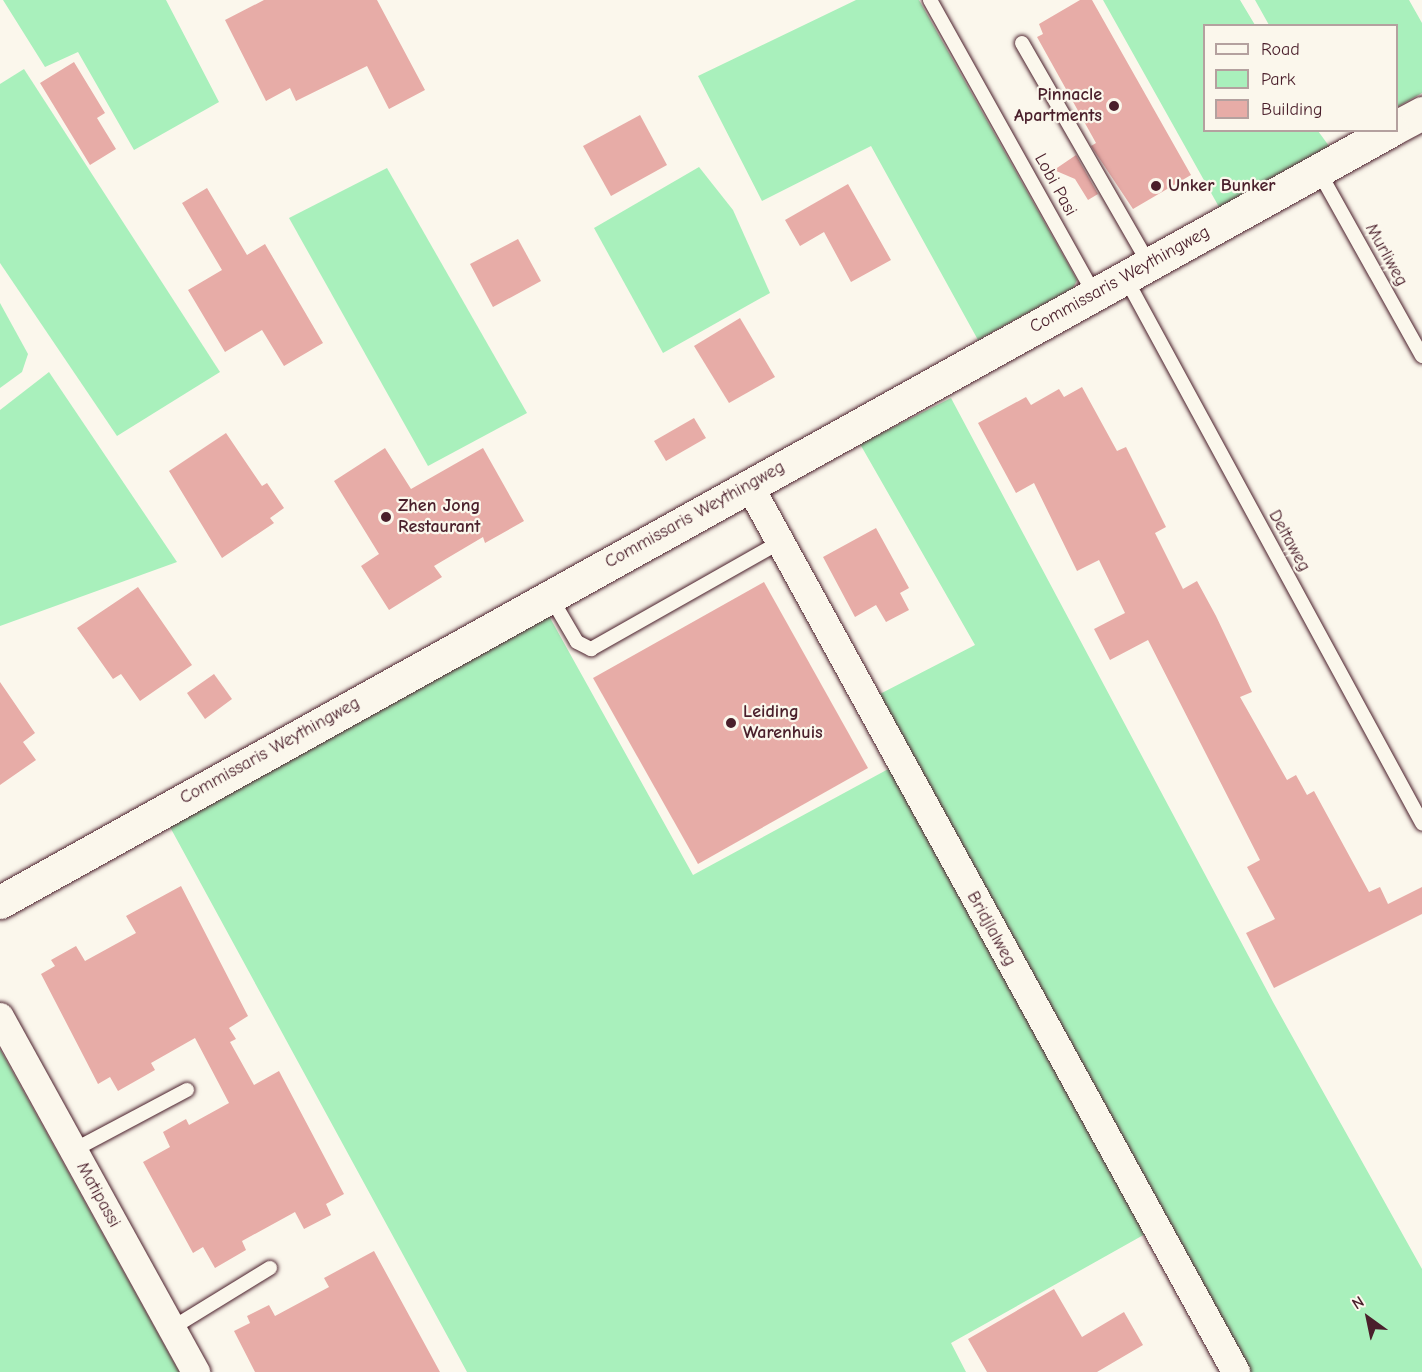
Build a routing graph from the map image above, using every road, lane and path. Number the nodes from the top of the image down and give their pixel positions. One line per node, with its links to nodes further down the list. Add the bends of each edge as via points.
1 (930, 0): 8 (lane, Lobi Pasi)
2 (1022, 43): 7 (lane, Deltaweg)
3 (1422, 113): 4 (main road)
4 (1398, 126)
5 (1387, 132): 6 (main road, Commissaris Weythingweg)
6 (1318, 170): 7 (main road, Commissaris Weythingweg); 9 (lane, Murliweg)
7 (1137, 271): 8 (main road, Commissaris Weythingweg); 13 (lane, Deltaweg)
8 (1094, 294): 10 (main road, Commissaris Weythingweg)
9 (1422, 357)
10 (749, 485): 11 (street, Bridjlalweg); 12 (main road, Commissaris Weythingweg)
11 (780, 542): 12 (lane, via 591,649 577,642); 21 (street, Bridjlalweg)
12 (550, 596): 14 (main road, Commissaris Weythingweg)
13 (1422, 823)
14 (0, 902)
15 (0, 1017): 17 (street, Matipassi)
16 (187, 1090): 17 (lane)
17 (74, 1150): 19 (street, Matipassi)
18 (270, 1268): 19 (lane)
19 (172, 1328): 20 (street, Matipassi)
20 (196, 1372)
21 (1236, 1372)

